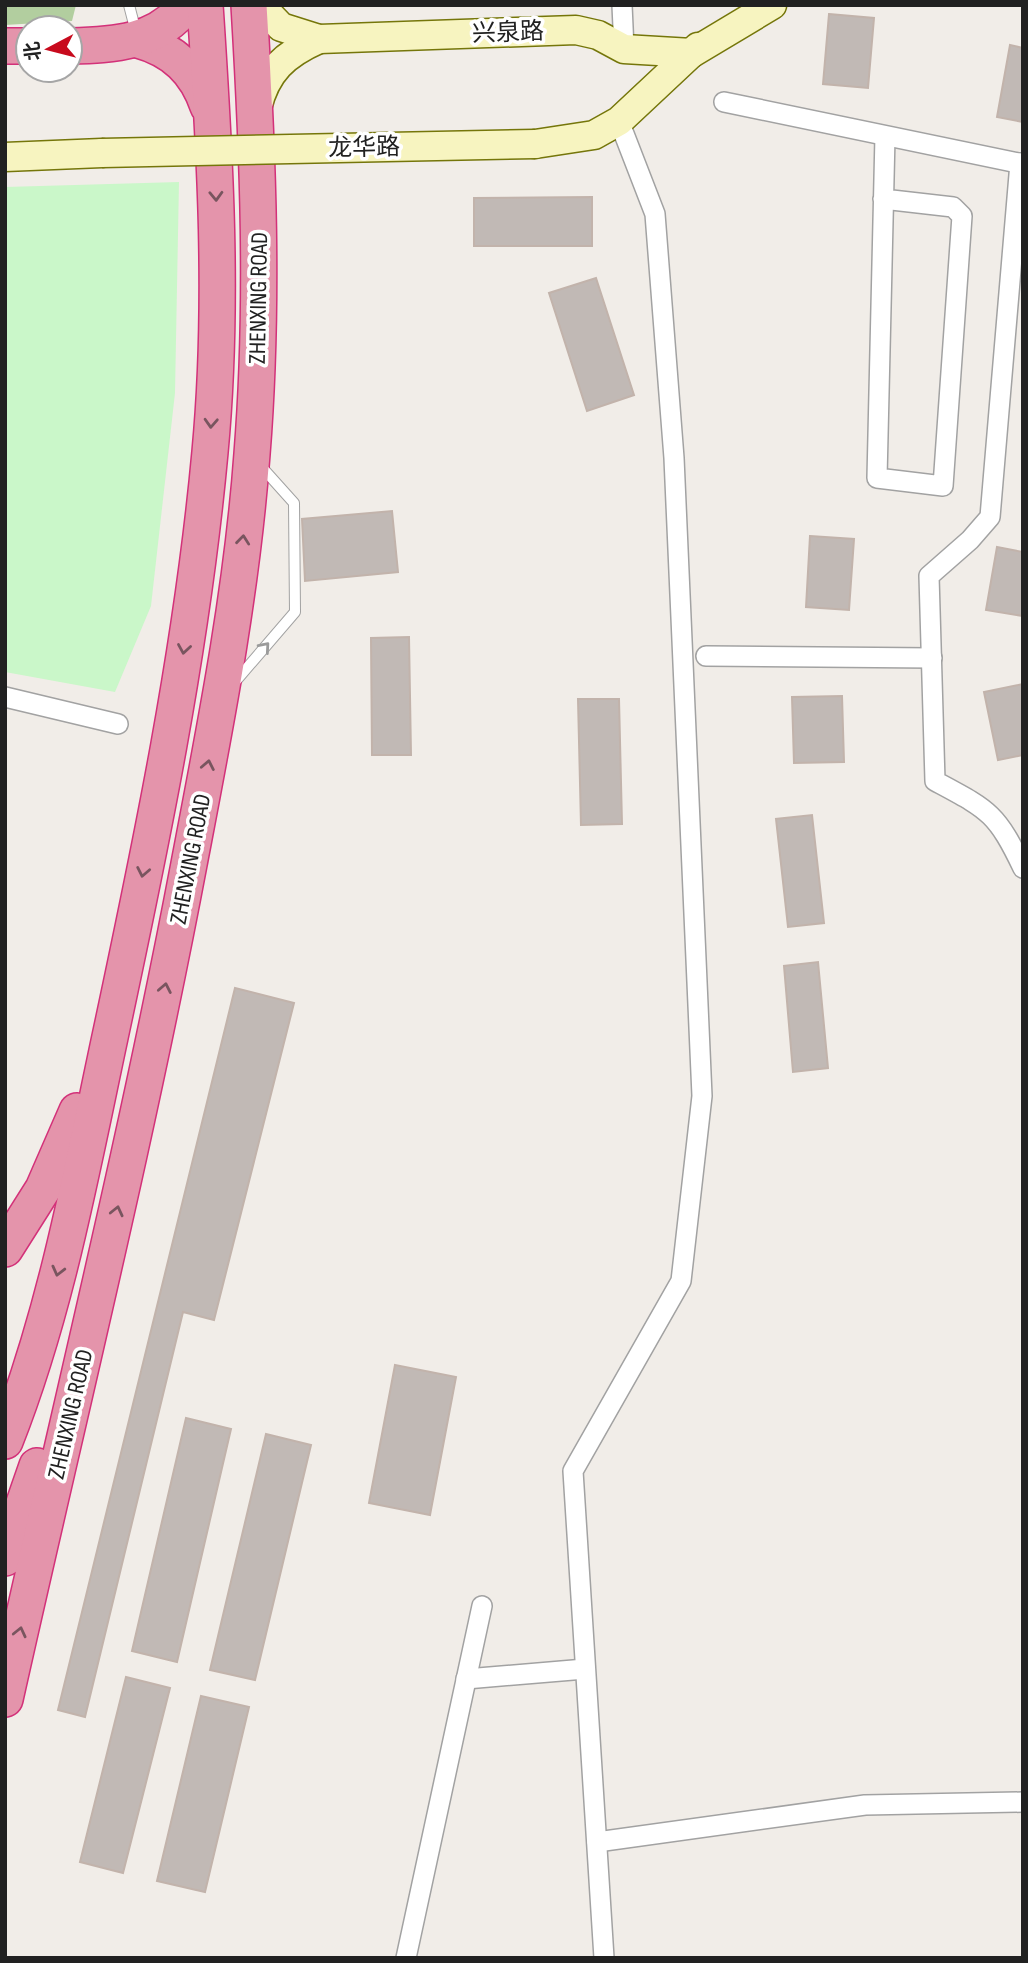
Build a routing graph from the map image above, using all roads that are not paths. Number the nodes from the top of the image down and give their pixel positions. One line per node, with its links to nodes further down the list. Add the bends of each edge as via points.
1 (129, 5): 10 (lane)
2 (186, 5): 10 (highway, via 158,31)
3 (205, 5): 16 (highway, ZHENXING ROAD)
4 (249, 5): 15 (highway, ZHENXING ROAD)
5 (260, 5): 9 (street, via 281,27)
6 (622, 5): 12 (street)
7 (736, 5): 13 (street)
8 (772, 5): 13 (street)
9 (319, 38): 12 (street, 兴泉路, via 576,30); 15 (street, via 297,48 267,76)
10 (138, 40): 11 (highway); 16 (highway, via 170,52 184,64 197,80)
11 (84, 45)
12 (624, 49): 13 (street, 兴泉路)
13 (692, 53): 17 (street, 龙华路)
14 (724, 102): 18 (street)
15 (256, 112): 22 (highway, ZHENXING ROAD, via 259,327)
16 (213, 119): 29 (highway, ZHENXING ROAD, one-way to 29, via 217,226 210,450 178,688)
17 (619, 121): 19 (street, 龙华路, bridge, via 594,135 535,144); 35 (street, via 654,214 674,458 702,1096 681,1281 573,1471)
18 (885, 136): 20 (street); 21 (street)
19 (5, 157)
20 (1021, 163): 24 (street, via 990,517 929,576)
21 (883, 199): 21 (street, via 877,478 943,486 962,216 953,207)
22 (252, 457): 26 (highway, ZHENXING ROAD, one-way to 22); 26 (lane, one-way to 22, via 295,612 295,503)
23 (706, 656): 24 (street)
24 (932, 658): 28 (street, via 935,781 980,805 1002,825)
25 (5, 697): 27 (street)
26 (220, 699): 31 (highway, ZHENXING ROAD, one-way to 26, via 163,999)
27 (118, 724)
28 (1023, 867)
29 (121, 989): 30 (highway, via 67,1140); 32 (highway, ZHENXING ROAD, one-way to 32, via 59,1269 22,1399)
30 (5, 1249)
31 (101, 1277): 33 (highway); 37 (highway, ZHENXING ROAD, one-way to 31)
32 (5, 1441)
33 (5, 1558)
34 (482, 1606): 36 (street)
35 (585, 1669): 36 (street); 39 (street)
36 (466, 1679): 40 (street)
37 (5, 1699)
38 (1023, 1802): 39 (street, via 865,1805)
39 (597, 1842): 41 (street)
40 (406, 1958)
41 (604, 1958)

